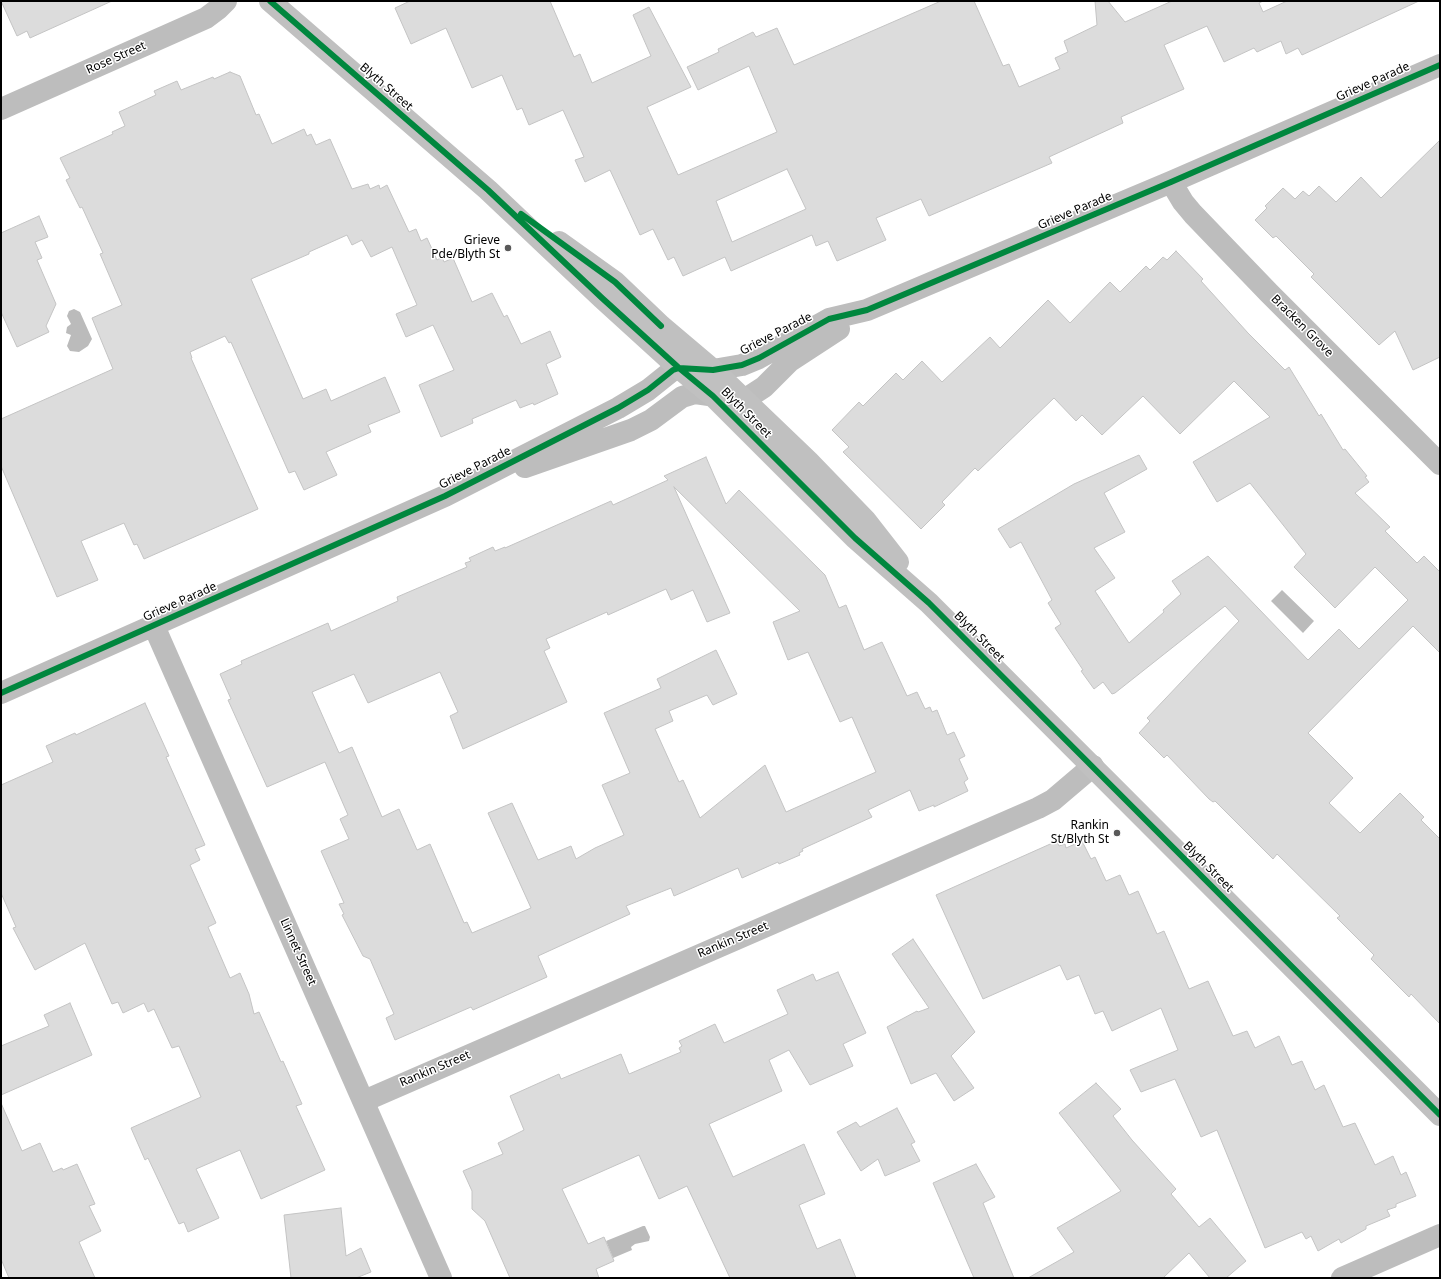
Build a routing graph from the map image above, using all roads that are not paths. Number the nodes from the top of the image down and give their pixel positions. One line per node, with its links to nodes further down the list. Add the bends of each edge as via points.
1 (226, 1): 4 (street, Rose Street, via 206,18)
2 (277, 3): 6 (street, Blyth Street)
3 (1440, 65): 5 (street, Grieve Parade)
4 (1, 109)
5 (1171, 182): 7 (street, Grieve Parade); 12 (street, Bracken Grove, via 1193,214)
6 (488, 190): 8 (street, Blyth Street); 9 (street, Blyth Street, via 615,282 661,326)
7 (867, 310): 9 (street, Grieve Parade, via 829,319 742,365); 11 (street, Grieve Parade, via 790,361 764,387)
8 (679, 368): 9 (street, Grieve Parade); 10 (street, Blyth Street); 13 (street, Grieve Parade, via 618,408)
9 (713, 370): 11 (street, Blyth Street)
10 (713, 396): 11 (street, Grieve Parade); 13 (street, Grieve Parade, via 695,393 682,397 651,420 631,430); 14 (street, Blyth Street, via 855,538)
11 (744, 400): 14 (street, Blyth Street, via 866,521)
12 (1440, 464)
13 (445, 496): 15 (street, Grieve Parade)
14 (929, 603): 17 (street, Blyth Street)
15 (154, 626): 16 (street, Grieve Parade); 18 (street, Linnet Street)
16 (1, 693)
17 (1093, 766): 18 (street, Rankin Street, via 1053,800 1038,808); 19 (street, Blyth Street)
18 (364, 1101): 21 (street, Linnet Street)
19 (1440, 1115)
20 (1440, 1235): 22 (street)
21 (441, 1278)
22 (1342, 1278)

